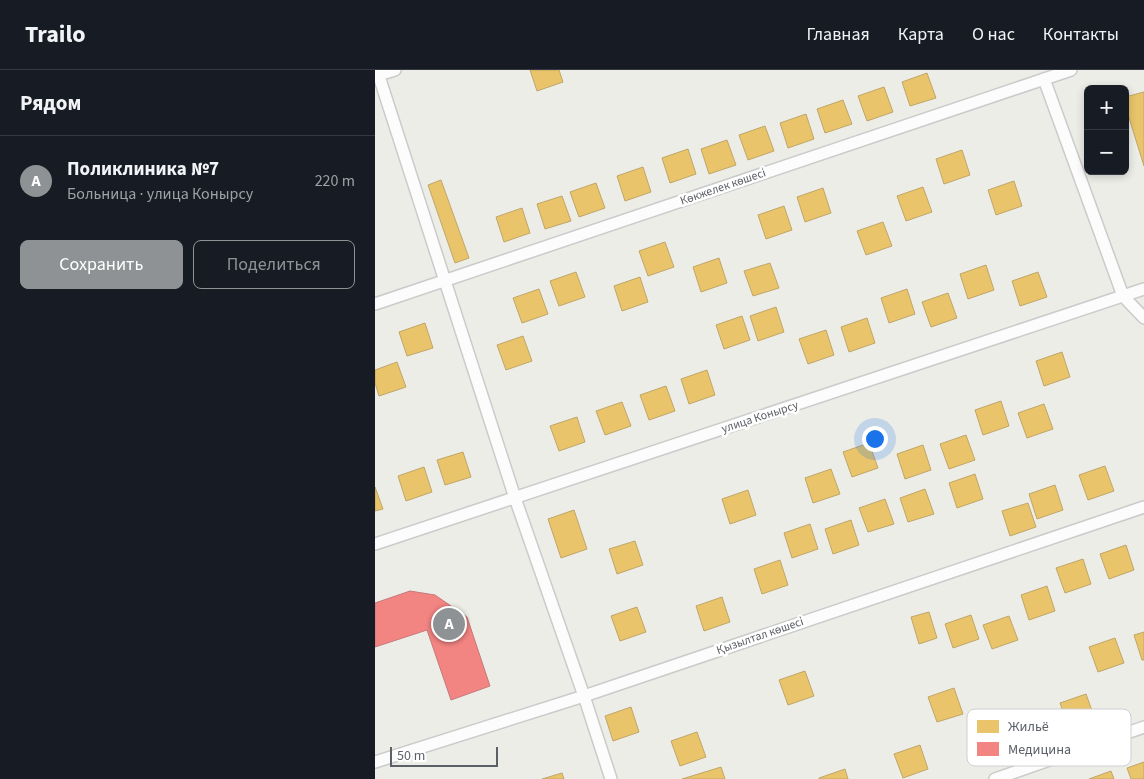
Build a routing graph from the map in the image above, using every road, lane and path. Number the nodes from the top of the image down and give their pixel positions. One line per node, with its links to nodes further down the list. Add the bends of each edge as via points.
1 (395, 70): 3 (street)
2 (1071, 70): 4 (street, Көкжелек көшесі)
3 (377, 74): 5 (street)
4 (1044, 79): 5 (street, Көкжелек көшесі); 7 (street)
5 (444, 281): 8 (street, Көкжелек көшесі); 10 (street)
6 (1144, 289): 7 (street, улица Конырсу)
7 (1123, 296): 9 (street); 10 (street, улица Конырсу)
8 (375, 304)
9 (1144, 318)
10 (515, 498): 12 (street, улица Конырсу); 13 (street)
11 (1144, 507): 13 (street, Қызылтал көшесі)
12 (375, 544)
13 (585, 696): 16 (street, Қызылтал көшесі); 18 (street)
14 (1144, 727): 15 (street)
15 (1131, 732)
16 (375, 762)
17 (1032, 766): 19 (street)
18 (611, 779)
19 (995, 779)

